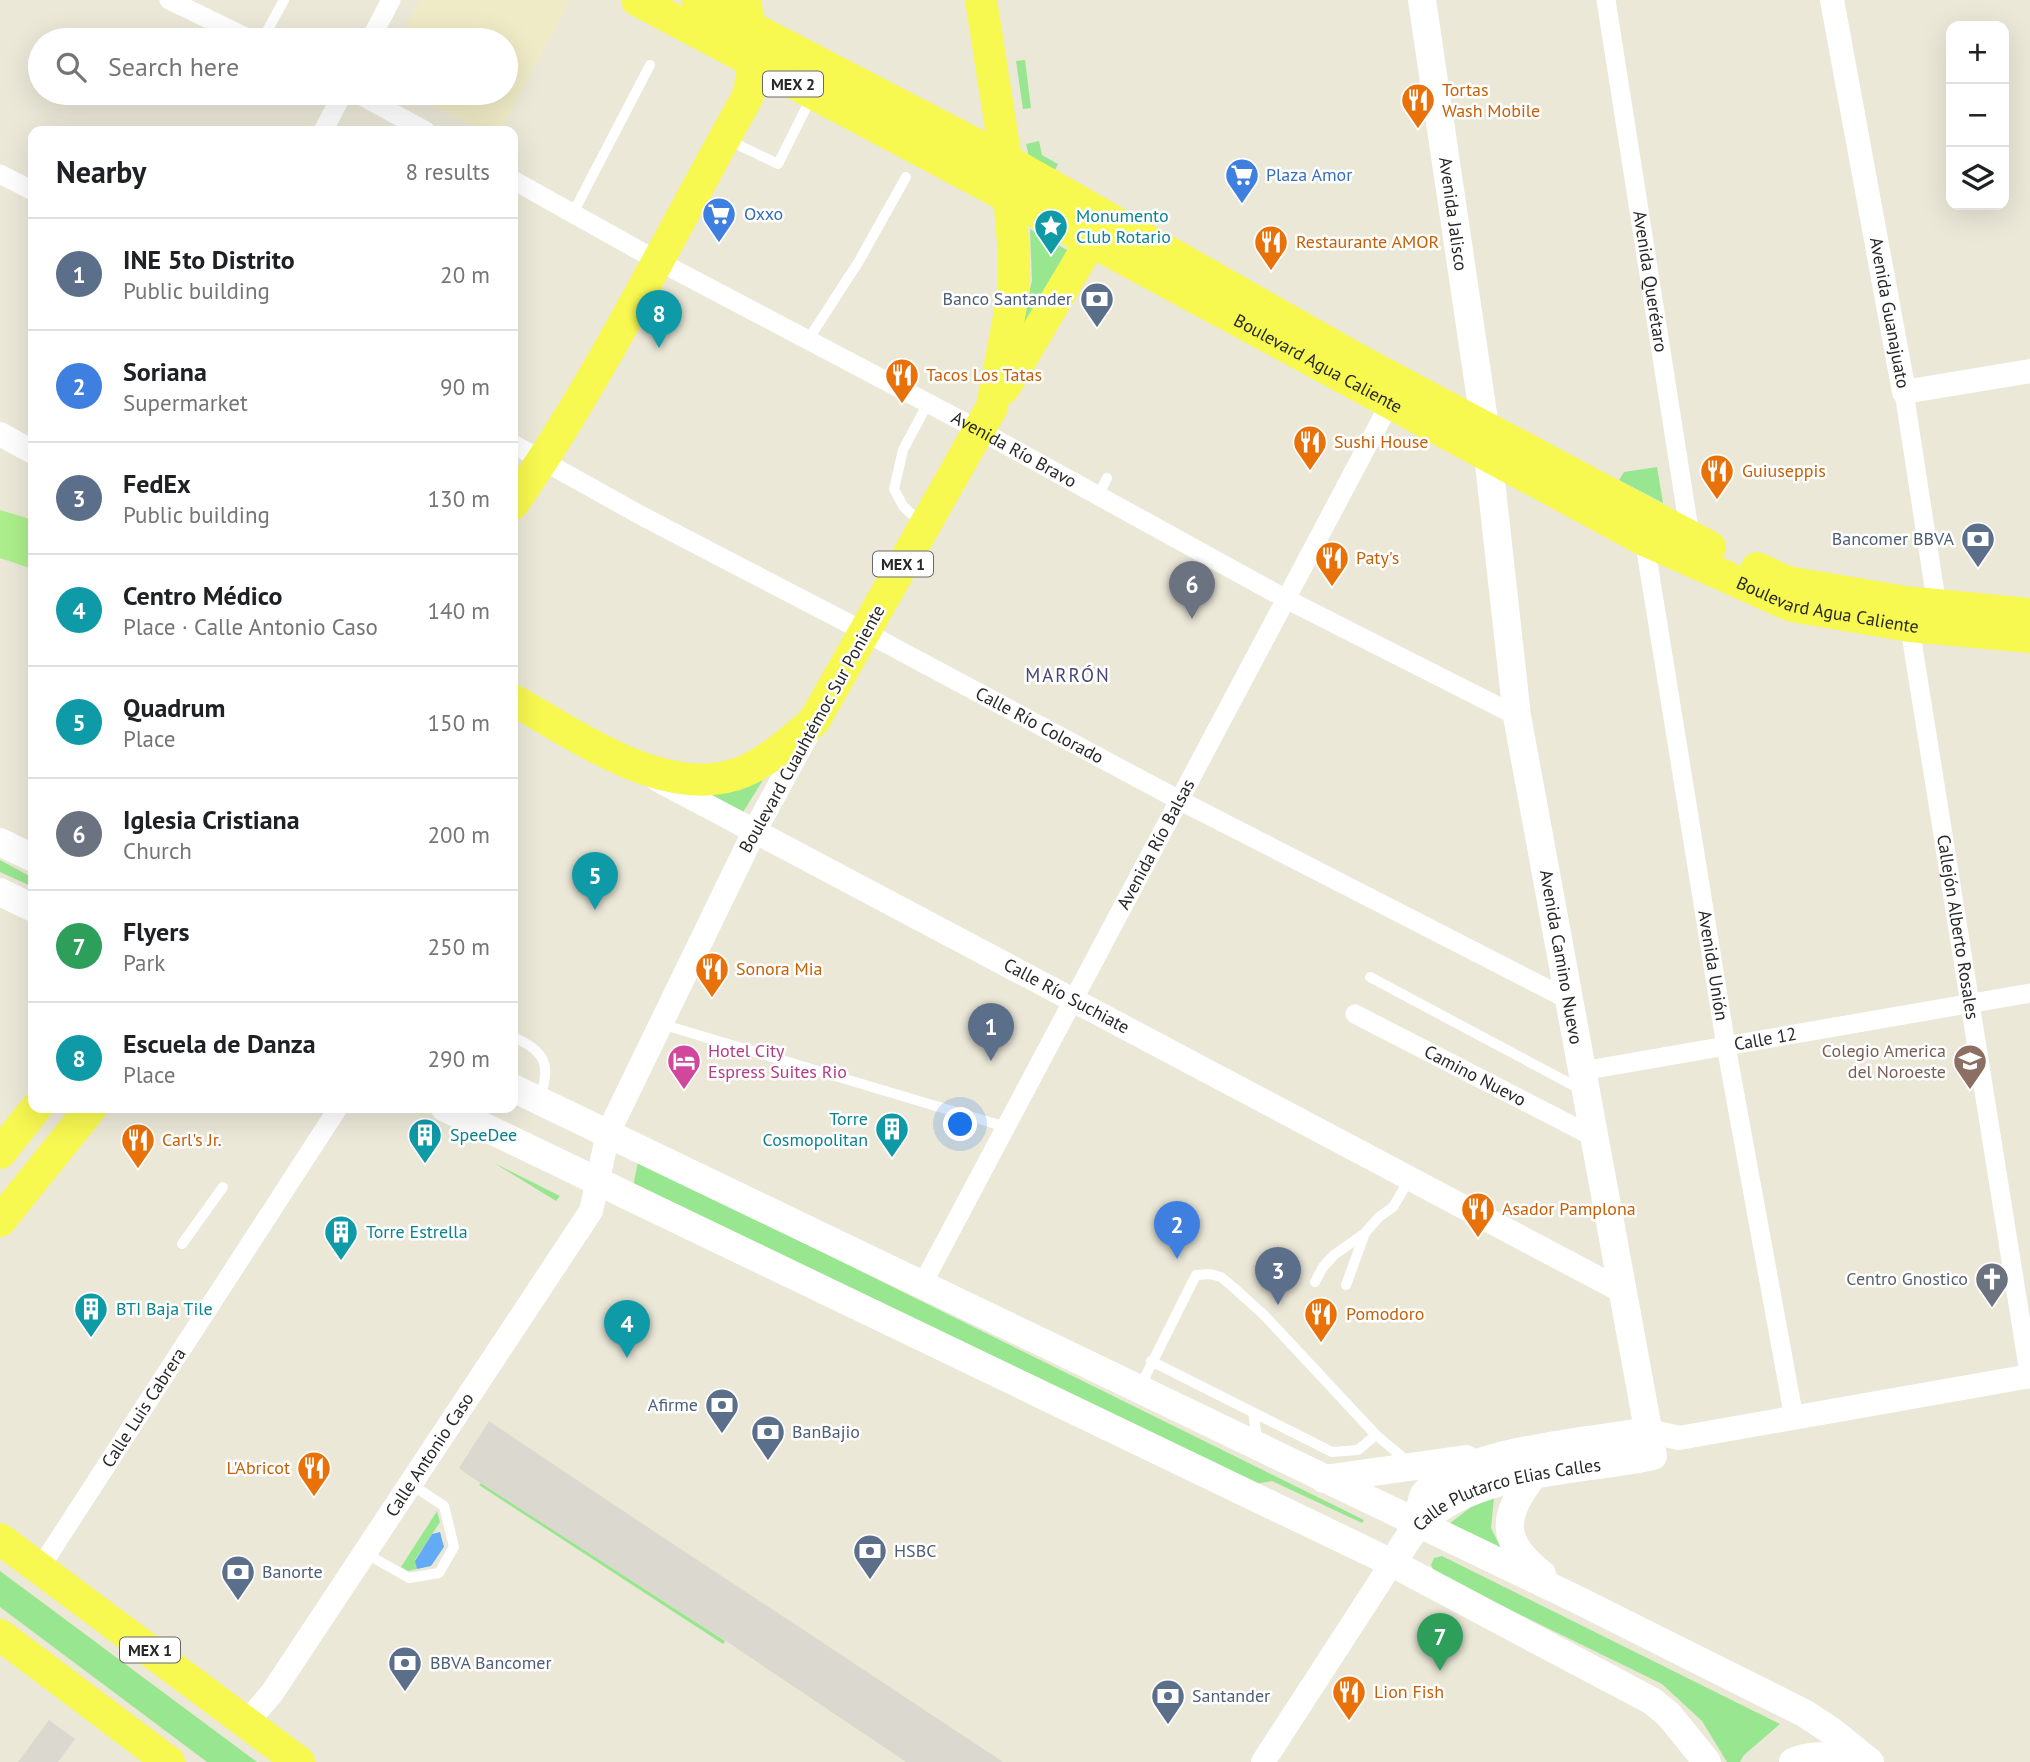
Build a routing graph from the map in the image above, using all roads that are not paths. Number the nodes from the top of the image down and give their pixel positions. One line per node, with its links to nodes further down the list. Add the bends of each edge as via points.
1 (169, 0): 11 (street)
2 (284, 0): 12 (lane)
3 (391, 0): 13 (street)
4 (637, 0): 14 (main road, Boulevard Agua Caliente / MEX 2)
5 (698, 0): 10 (main road, Boulevard Agua Caliente / MEX 2)
6 (981, 0): 22 (main road, MEX 1)
7 (1422, 0): 38 (main road, Avenida Jalisco)
8 (1606, 0): 45 (street, Avenida Querétaro)
9 (1832, 0): 33 (street, Avenida Guanajuato)
10 (748, 14): 14 (main road); 22 (main road, Boulevard Agua Caliente / MEX 2)
11 (227, 28)
12 (269, 28)
13 (376, 28)
14 (754, 64): 16 (main road, Boulevard Agua Caliente / MEX 2); 21 (main road, via 747,98)
15 (650, 65): 28 (lane)
16 (813, 94): 21 (lane, via 778,164); 27 (main road, Boulevard Agua Caliente / MEX 2)
17 (337, 105): 19 (street)
18 (378, 105): 20 (street)
19 (326, 126)
20 (417, 126)
21 (725, 138): 30 (main road)
22 (1006, 160): 27 (main road, MEX 1); 38 (main road, Boulevard Agua Caliente, via 1355,358)
23 (0, 174): 26 (street)
24 (906, 177): 31 (lane)
25 (518, 183): 28 (street, Avenida Río Bravo)
26 (28, 188)
27 (1010, 198): 29 (main road, Boulevard Agua Caliente); 36 (main road, Boulevard Cuauhtémoc Sur Poniente / MEX 1, via 1014,290)
28 (573, 213): 30 (street, Avenida Río Bravo)
29 (1091, 241): 35 (main road, Boulevard Agua Caliente); 36 (main road)
30 (658, 261): 31 (street, Avenida Río Bravo); 41 (main road)
31 (808, 340): 34 (street, Avenida Río Bravo)
32 (2030, 371): 33 (street)
33 (1903, 391): 48 (street, Avenida Guanajuato)
34 (928, 403): 36 (street, Avenida Río Bravo); 44 (lane, via 903,450 894,489 903,506)
35 (1390, 403): 38 (main road, Boulevard Agua Caliente); 46 (street, Avenida Río Balsas)
36 (986, 419): 44 (main road, Boulevard Cuauhtémoc Sur Poniente / MEX 1); 46 (street, Avenida Río Bravo)
37 (0, 434): 40 (street)
38 (1486, 442): 43 (main road, Boulevard Agua Caliente); 52 (main road, Avenida Camino Nuevo)
39 (518, 447): 41 (street, Calle Río Colorado)
40 (28, 449)
41 (543, 460): 42 (main road); 49 (street, Calle Río Colorado)
42 (518, 497)
43 (1642, 525): 45 (main road, Boulevard Agua Caliente); 69 (street, Avenida Unión)
44 (925, 527): 49 (main road, Boulevard Cuauhtémoc Sur Poniente / MEX 1)
45 (1692, 550): 48 (main road, Boulevard Agua Caliente, via 1792,607)
46 (1286, 599): 52 (street, Avenida Río Bravo); 55 (street, Avenida Río Balsas)
47 (2030, 614): 48 (main road, Boulevard Agua Caliente)
48 (1923, 615): 50 (main road, Boulevard Agua Caliente); 65 (street, Callejón Alberto Rosales)
49 (865, 632): 53 (main road, Boulevard Cuauhtémoc Sur Poniente / MEX 1); 55 (street, Calle Río Colorado)
50 (2030, 637)
51 (518, 703): 54 (main road, Calle Río Suchiate / MEX 1)
52 (1517, 716): 64 (main road, Avenida Camino Nuevo)
53 (814, 721): 54 (main road, MEX 1, via 763,761 723,777 672,776); 56 (street, Boulevard Cuauhtémoc Sur Poniente)
54 (633, 766): 56 (street, Calle Río Suchiate)
55 (1179, 800): 63 (street, Avenida Río Balsas); 64 (street, Calle Río Colorado)
56 (755, 830): 63 (street, Calle Río Suchiate); 67 (street, Boulevard Cuauhtémoc Sur Poniente)
57 (0, 842): 58 (main road)
58 (28, 856)
59 (0, 892): 60 (main road)
60 (28, 906)
61 (1370, 977): 70 (lane)
62 (2030, 993): 65 (street, Calle 12)
63 (1074, 998): 77 (street, Avenida Río Balsas); 81 (street, Calle Río Suchiate)
64 (1569, 1000): 70 (main road, Avenida Camino Nuevo)
65 (1969, 1004): 69 (street, Calle 12); 92 (street, Callejón Alberto Rosales)
66 (1355, 1014): 79 (street, Camino Nuevo)
67 (661, 1024): 77 (lane); 78 (street, Boulevard Cuauhtémoc Sur Poniente)
68 (518, 1039): 72 (lane, via 543,1058 547,1079)
69 (1726, 1046): 70 (street, Calle 12); 95 (street, Avenida Unión)
70 (1584, 1082): 79 (main road, Avenida Camino Nuevo)
71 (518, 1090): 72 (main road)
72 (539, 1100): 78 (main road)
73 (32, 1113): 80 (main road)
74 (87, 1113): 84 (main road)
75 (335, 1113): 108 (street, Calle Luis Cabrera)
76 (455, 1113): 82 (main road)
77 (1006, 1127): 88 (street, Avenida Río Balsas)
78 (608, 1133): 82 (street, Calle Antonio Caso); 88 (main road)
79 (1594, 1137): 90 (main road, Avenida Camino Nuevo)
80 (0, 1153)
81 (1409, 1179): 85 (lane, via 1393,1208); 90 (street, Calle Río Suchiate)
82 (597, 1181): 103 (street, Calle Antonio Caso, via 591,1211); 107 (main road)
83 (223, 1187): 86 (lane)
84 (0, 1221)
85 (1365, 1233): 87 (lane, via 1334,1255); 89 (lane)
86 (182, 1244)
87 (1315, 1282)
88 (922, 1285): 93 (main road)
89 (1346, 1285)
90 (1622, 1292): 97 (main road, Avenida Camino Nuevo)
91 (1152, 1361): 93 (lane); 94 (lane); 96 (lane, via 1196,1275 1221,1277 1264,1315)
92 (2030, 1377): 95 (street, Calle Plutarco Elias Calles)
93 (1139, 1389): 98 (main road)
94 (1253, 1413): 96 (lane, via 1332,1452 1358,1450); 98 (lane)
95 (1794, 1418): 97 (street, Calle Plutarco Elias Calles)
96 (1376, 1435): 100 (lane)
97 (1650, 1443): 99 (main road, Calle Plutarco Elias Calles); 101 (main road, Calle Plutarco Elias Calles)
98 (1258, 1447): 102 (main road)
99 (1500, 1455): 100 (main road); 104 (main road, Calle Plutarco Elias Calles, via 1445,1476 1425,1493)
100 (1409, 1468): 102 (main road)
101 (1532, 1476): 104 (main road, Calle Plutarco Elias Calles, via 1458,1496); 109 (main road, via 1512,1506 1513,1542 1524,1560)
102 (1324, 1479): 104 (main road)
103 (410, 1484): 106 (street, Calle Antonio Caso); 106 (lane, via 444,1506 454,1547 439,1573 409,1578)
104 (1418, 1525): 107 (main road); 109 (main road)
105 (0, 1539): 108 (main road, MEX 1)
106 (365, 1553): 111 (street, Calle Antonio Caso)
107 (1392, 1563): 114 (street); 115 (main road, via 1652,1702 1669,1715)
108 (40, 1568): 111 (main road, MEX 1)
109 (1578, 1600): 118 (main road, via 1804,1713)
110 (0, 1634): 112 (main road)
111 (247, 1723): 113 (main road, MEX 1)
112 (169, 1762)
113 (299, 1762)
114 (1263, 1762)
115 (1707, 1762)
116 (1793, 1762): 117 (main road, via 1827,1756)
117 (1854, 1762)
118 (1870, 1762)

